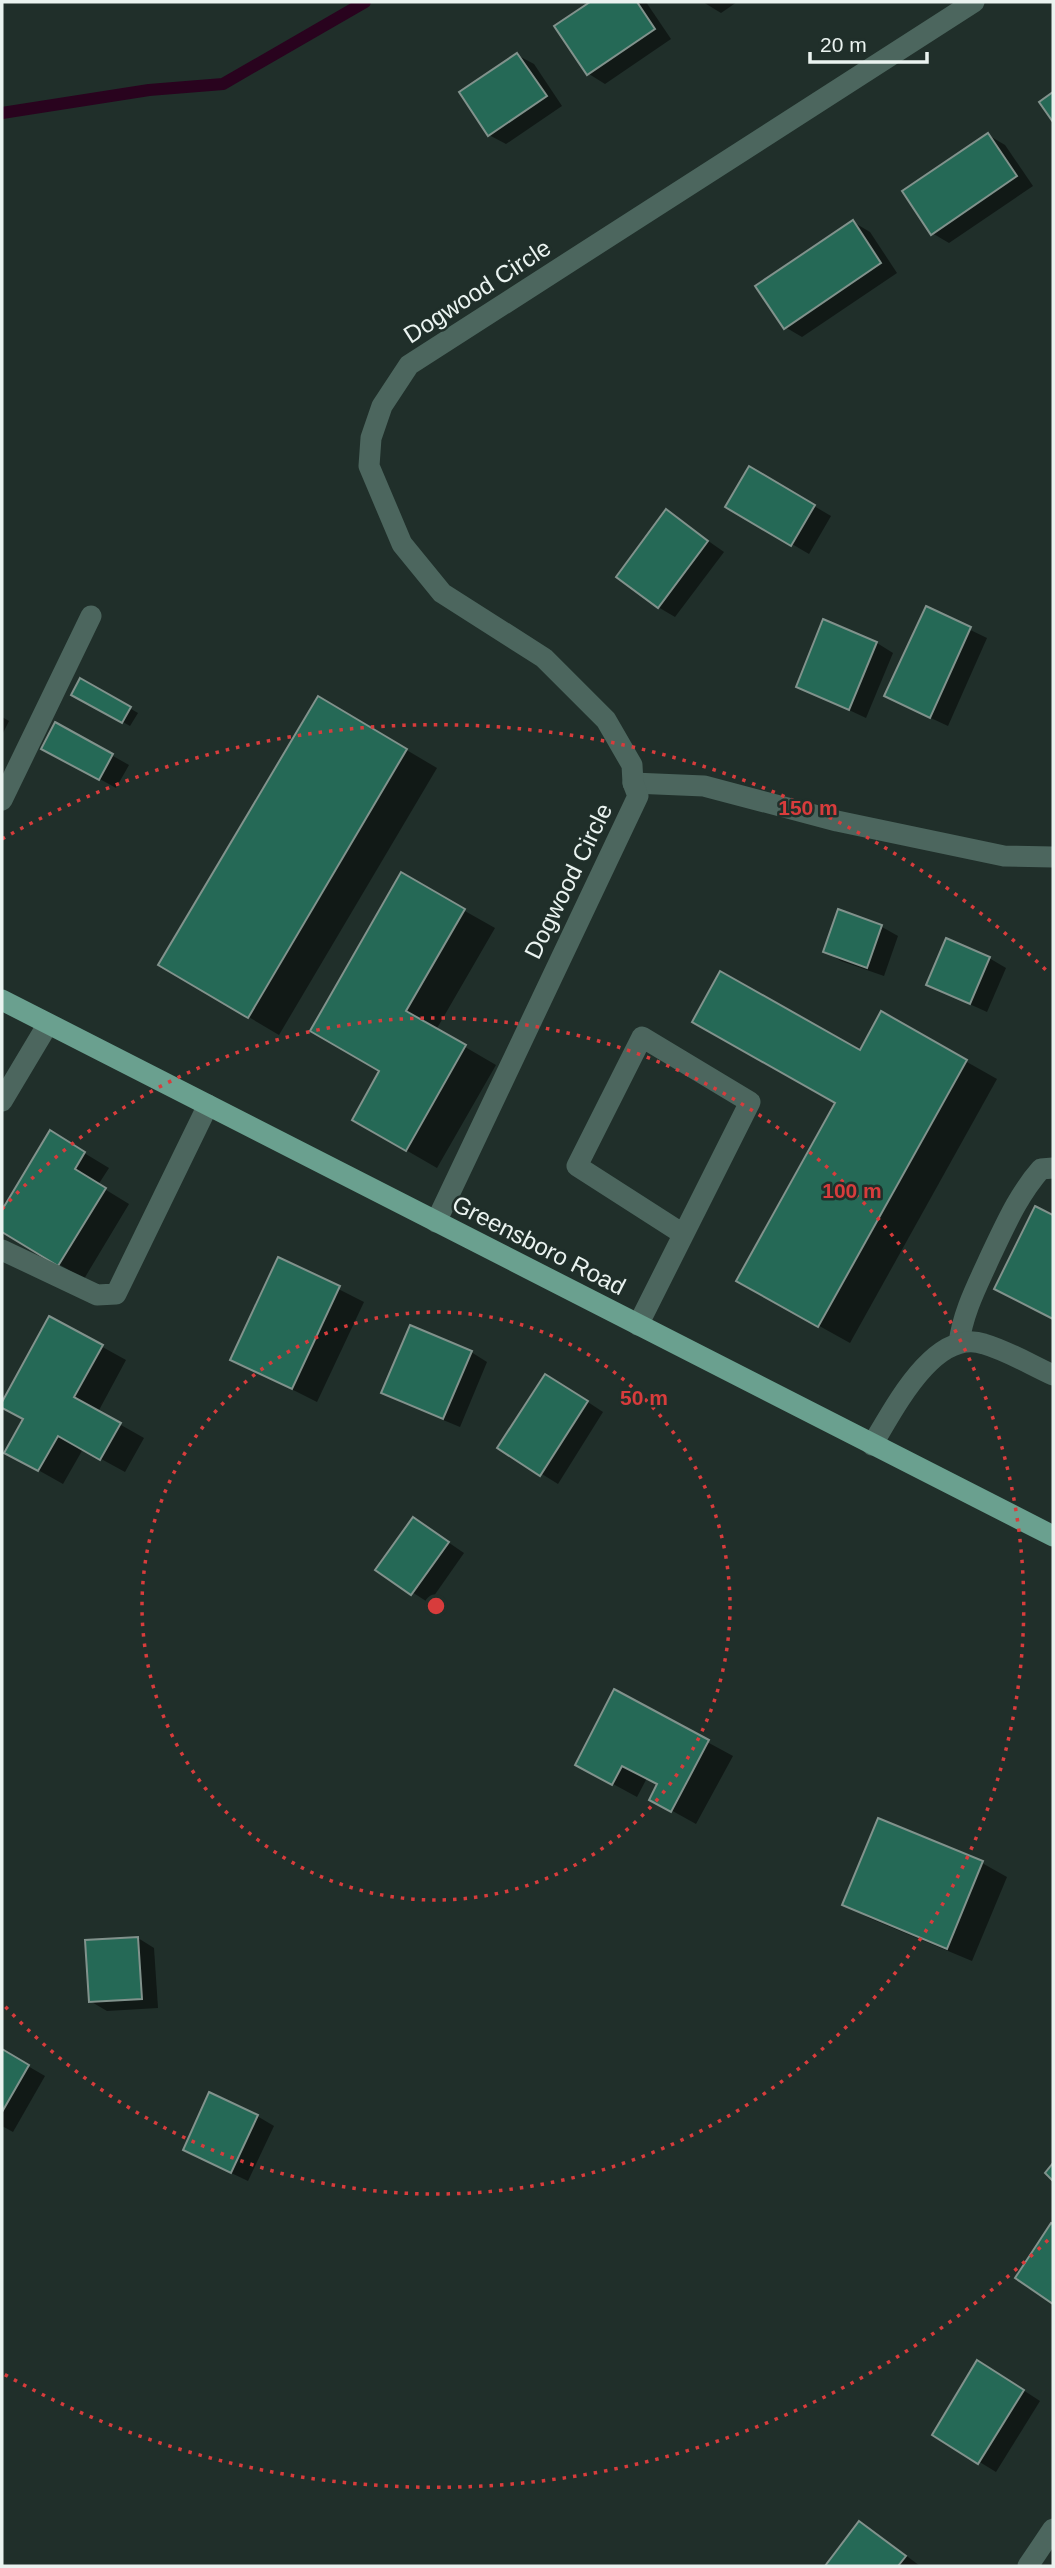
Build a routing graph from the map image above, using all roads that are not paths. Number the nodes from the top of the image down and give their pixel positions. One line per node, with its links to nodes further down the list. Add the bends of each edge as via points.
1 (974, 2): 3 (street, Dogwood Circle, via 410,365 382,406 371,438 369,466 402,544 442,593 544,658 606,720 632,765)
2 (91, 617): 4 (street)
3 (633, 783): 5 (street, via 704,786 837,821 1004,856); 11 (street, Dogwood Circle, via 638,796)
4 (2, 800)
5 (1053, 857)
6 (2, 1000): 7 (main road, Greensboro Road)
7 (48, 1024): 8 (street); 9 (main road, Greensboro Road)
8 (2, 1101)
9 (208, 1105): 11 (main road, Greensboro Road); 13 (street, via 116,1294 97,1295)
10 (1053, 1168): 15 (street, via 1041,1168 1009,1217 970,1301)
11 (436, 1222): 14 (main road, Greensboro Road)
12 (683, 1234): 12 (street, via 750,1102 642,1037 577,1166); 14 (street)
13 (2, 1250)
14 (638, 1325): 17 (main road, Greensboro Road)
15 (959, 1343): 16 (street, via 982,1342); 17 (street, via 919,1371)
16 (1053, 1375)
17 (872, 1445): 18 (main road, Greensboro Road)
18 (1053, 1536)
19 (1053, 2529): 20 (street)
20 (1028, 2566)

